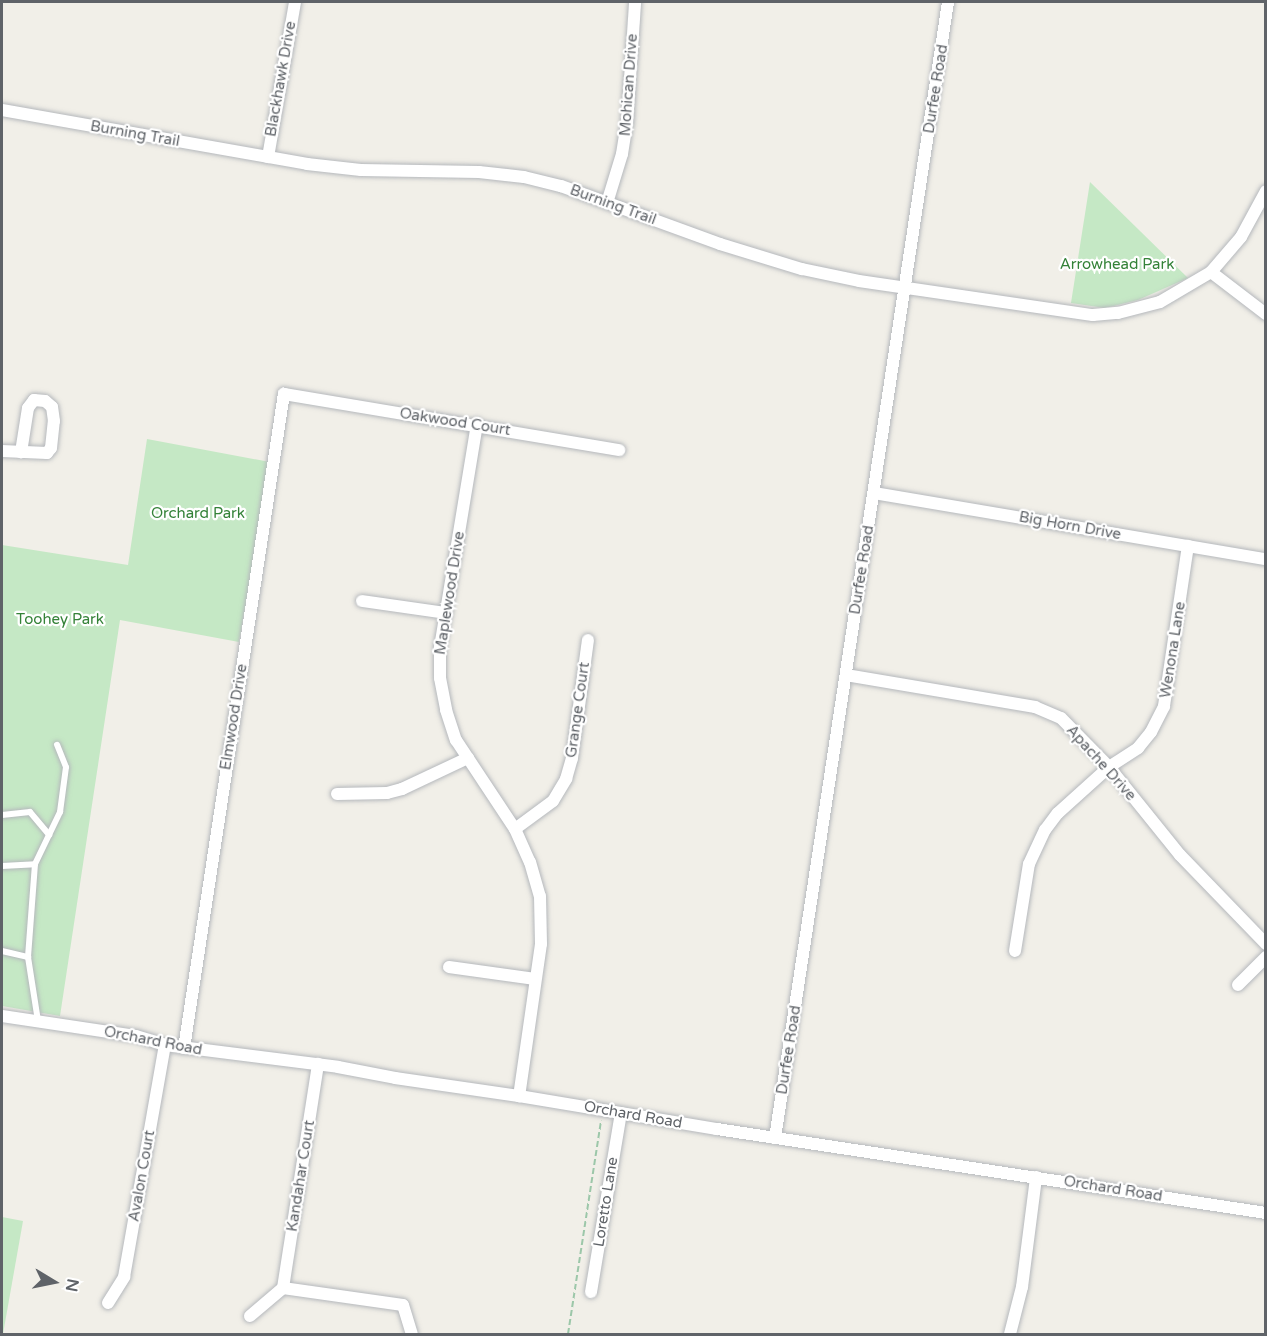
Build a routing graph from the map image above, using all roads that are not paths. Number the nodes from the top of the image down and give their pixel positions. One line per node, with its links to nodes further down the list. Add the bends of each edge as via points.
1 (295, 2): 5 (street, Blackhawk Drive)
2 (635, 2): 7 (street, Mohican Drive, via 627,124)
3 (948, 2): 9 (street, Durfee Road)
4 (2, 110): 5 (street, Burning Trail)
5 (268, 157): 7 (street, Burning Trail, via 361,170 506,175 561,186)
6 (1266, 191): 8 (street, Burning Trail, via 1241,237)
7 (608, 203): 9 (street, Burning Trail, via 768,260)
8 (1211, 272): 9 (street, Burning Trail, via 1160,302 1093,315); 10 (street)
9 (906, 288): 16 (street, Durfee Road)
10 (1266, 314)
11 (291, 395): 12 (street, Oakwood Court); 43 (street, Elmwood Drive, via 284,394)
12 (477, 424): 13 (street, Oakwood Court); 20 (street, Maplewood Drive)
13 (619, 450)
14 (2, 452): 15 (street)
15 (21, 452): 15 (street, via 47,453 51,448 54,421 52,407 45,401 34,400 28,408)
16 (874, 493): 17 (street, Big Horn Drive); 22 (street, Durfee Road)
17 (1188, 546): 18 (street, Big Horn Drive); 25 (street, Wenona Lane, via 1164,706 1138,748)
18 (1266, 559)
19 (362, 601): 20 (street)
20 (446, 614): 24 (street, Maplewood Drive, via 440,661 442,695 451,725)
21 (588, 640): 28 (street, Grange Court, via 567,779 553,801)
22 (846, 675): 25 (street, Apache Drive, via 1050,712 1061,718); 47 (street, Durfee Road)
23 (57, 745): 29 (lane, via 66,767 60,812)
24 (468, 758): 26 (street, via 402,789); 28 (street, Maplewood Drive)
25 (1109, 767): 32 (street, Apache Drive, via 1180,855); 34 (street, Wenona Lane, via 1058,813 1037,846 1024,886)
26 (337, 794)
27 (2, 815): 29 (lane, via 30,812)
28 (515, 829): 38 (street, Maplewood Drive, via 536,880 542,911)
29 (49, 835): 30 (lane)
30 (35, 864): 31 (lane); 35 (lane)
31 (2, 866)
32 (1266, 944)
33 (2, 951): 35 (lane)
34 (1015, 951)
35 (28, 957): 41 (lane)
36 (1266, 957): 39 (street)
37 (449, 967): 38 (street)
38 (535, 980): 45 (street, Maplewood Drive)
39 (1238, 985)
40 (2, 1016): 41 (street, Orchard Road)
41 (38, 1021): 42 (street, Orchard Road, via 136,1036)
42 (165, 1045): 43 (street, Orchard Road); 52 (street, Avalon Court, via 124,1277)
43 (184, 1048): 44 (street, Orchard Road)
44 (318, 1064): 45 (street, Orchard Road); 50 (street, Kandahar Court)
45 (519, 1096): 46 (street, Orchard Road)
46 (621, 1113): 47 (street, Orchard Road); 51 (street, Loretto Lane)
47 (775, 1138): 48 (street, Orchard Road)
48 (1036, 1177): 49 (street, Orchard Road); 55 (street, via 1023,1287)
49 (1266, 1213)
50 (284, 1288): 53 (street); 54 (street, via 403,1305)
51 (591, 1292)
52 (108, 1303)
53 (250, 1316)
54 (412, 1335)
55 (1010, 1335)

